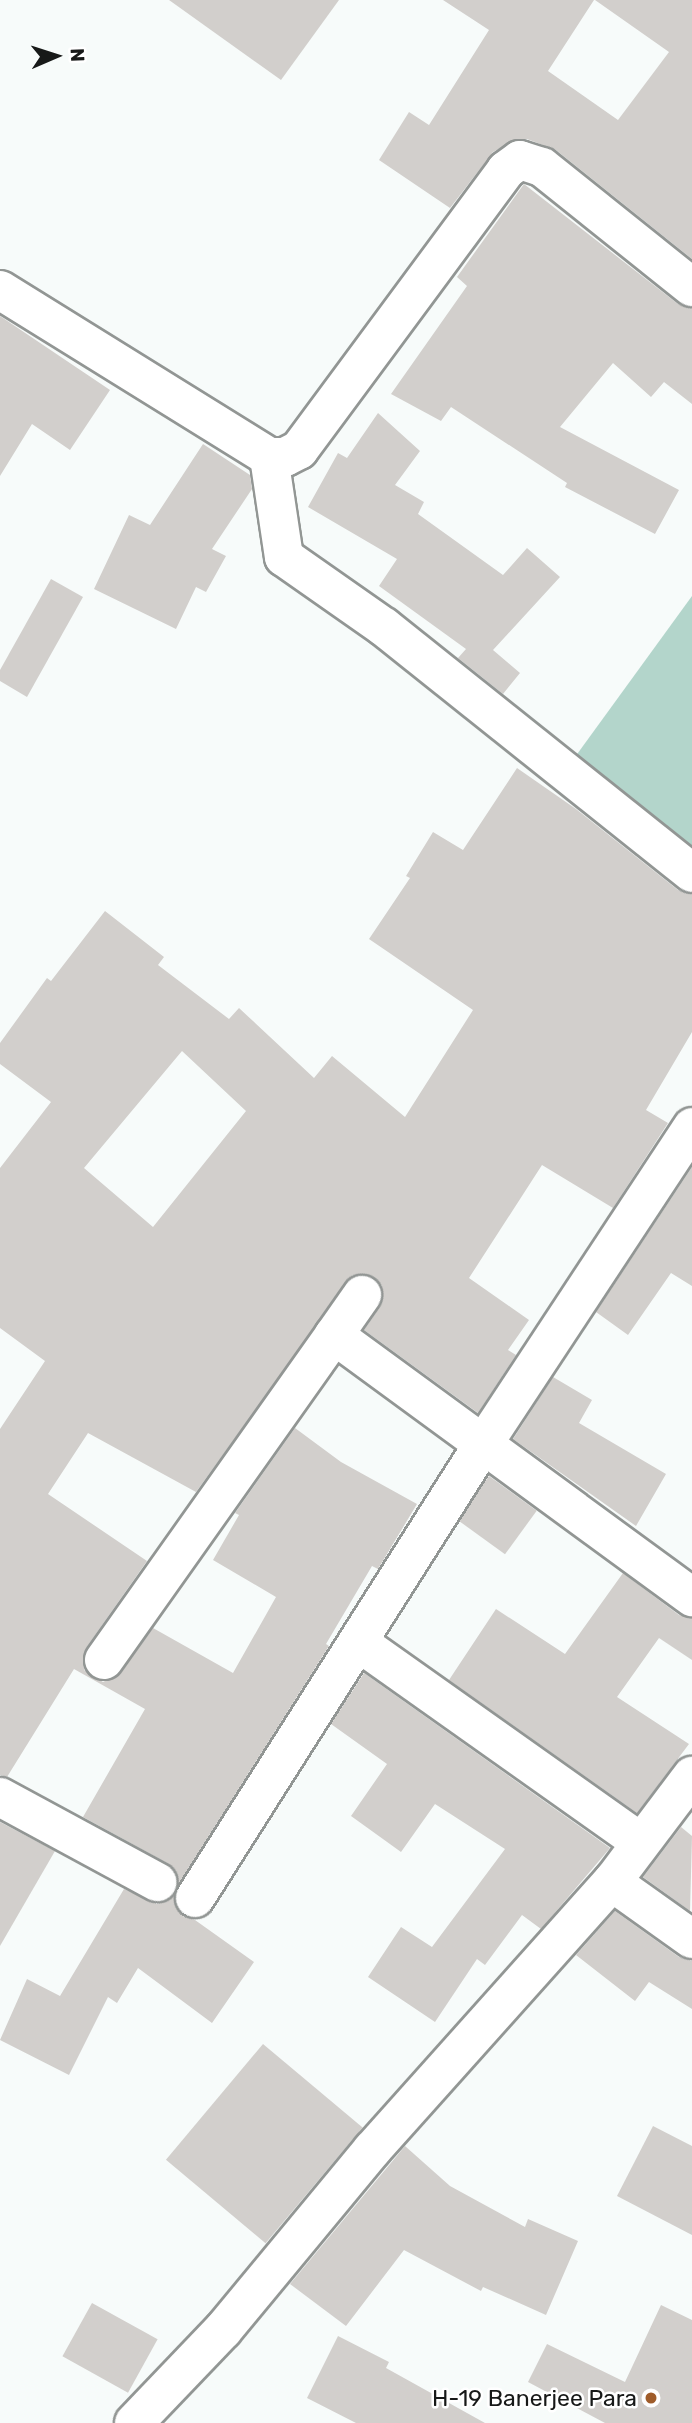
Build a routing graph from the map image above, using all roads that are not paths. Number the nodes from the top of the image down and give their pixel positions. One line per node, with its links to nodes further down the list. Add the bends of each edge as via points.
1 (692, 287): 3 (street, via 542,167 520,160 506,170 299,450 285,457)
2 (0, 290): 3 (street)
3 (269, 457): 4 (street, via 284,556 384,627)
4 (692, 873)
5 (692, 1127): 8 (street)
6 (362, 1296): 7 (street)
7 (334, 1335): 8 (street); 11 (street)
8 (482, 1446): 9 (street); 10 (street)
9 (692, 1597)
10 (358, 1642): 14 (street); 17 (street)
11 (104, 1660)
12 (692, 1776): 14 (street)
13 (0, 1797): 15 (street)
14 (640, 1842): 16 (street)
15 (157, 1882)
16 (612, 1882): 18 (street); 19 (street, via 372,2150)
17 (195, 1898)
18 (692, 1939)
19 (153, 2418)

